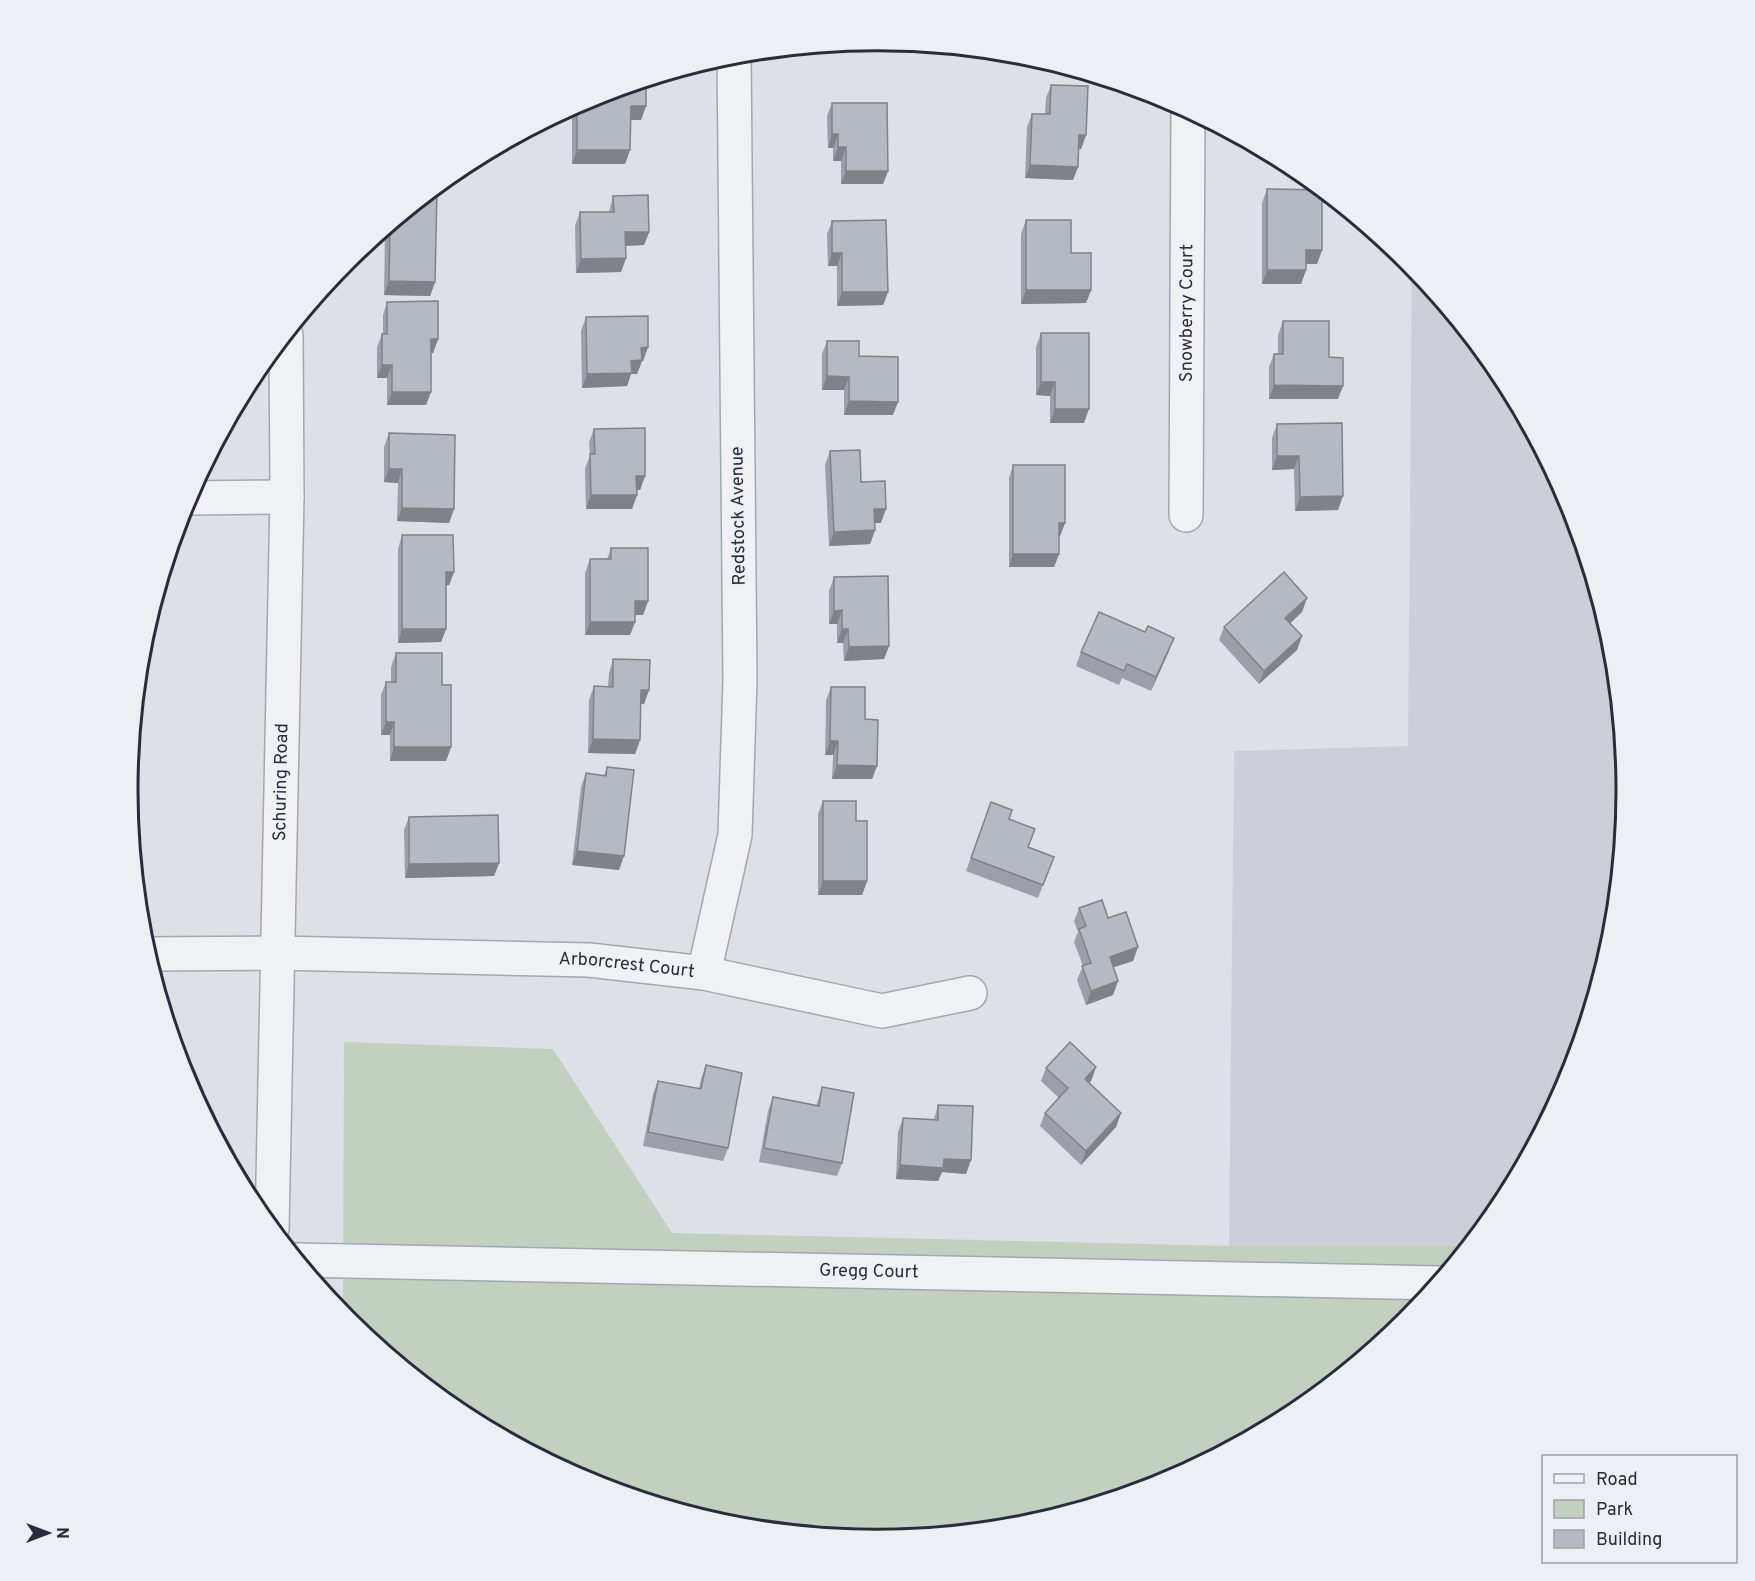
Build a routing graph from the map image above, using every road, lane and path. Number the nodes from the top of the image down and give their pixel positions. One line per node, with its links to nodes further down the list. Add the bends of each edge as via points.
1 (734, 65): 9 (street, Redstock Avenue, via 740,680 735,835)
2 (1188, 119): 6 (street, Snowberry Court)
3 (286, 347): 4 (street, Schuring Road)
4 (287, 497): 5 (street); 7 (street, Schuring Road)
5 (198, 498)
6 (1186, 515)
7 (277, 953): 8 (street, Arborcrest Court); 9 (street, Arborcrest Court, via 589,960); 11 (street, Schuring Road)
8 (156, 954)
9 (704, 973): 10 (street, Arborcrest Court, via 882,1011)
10 (970, 993)
11 (272, 1214)
12 (307, 1260): 13 (street, Gregg Court)
13 (1428, 1283)

